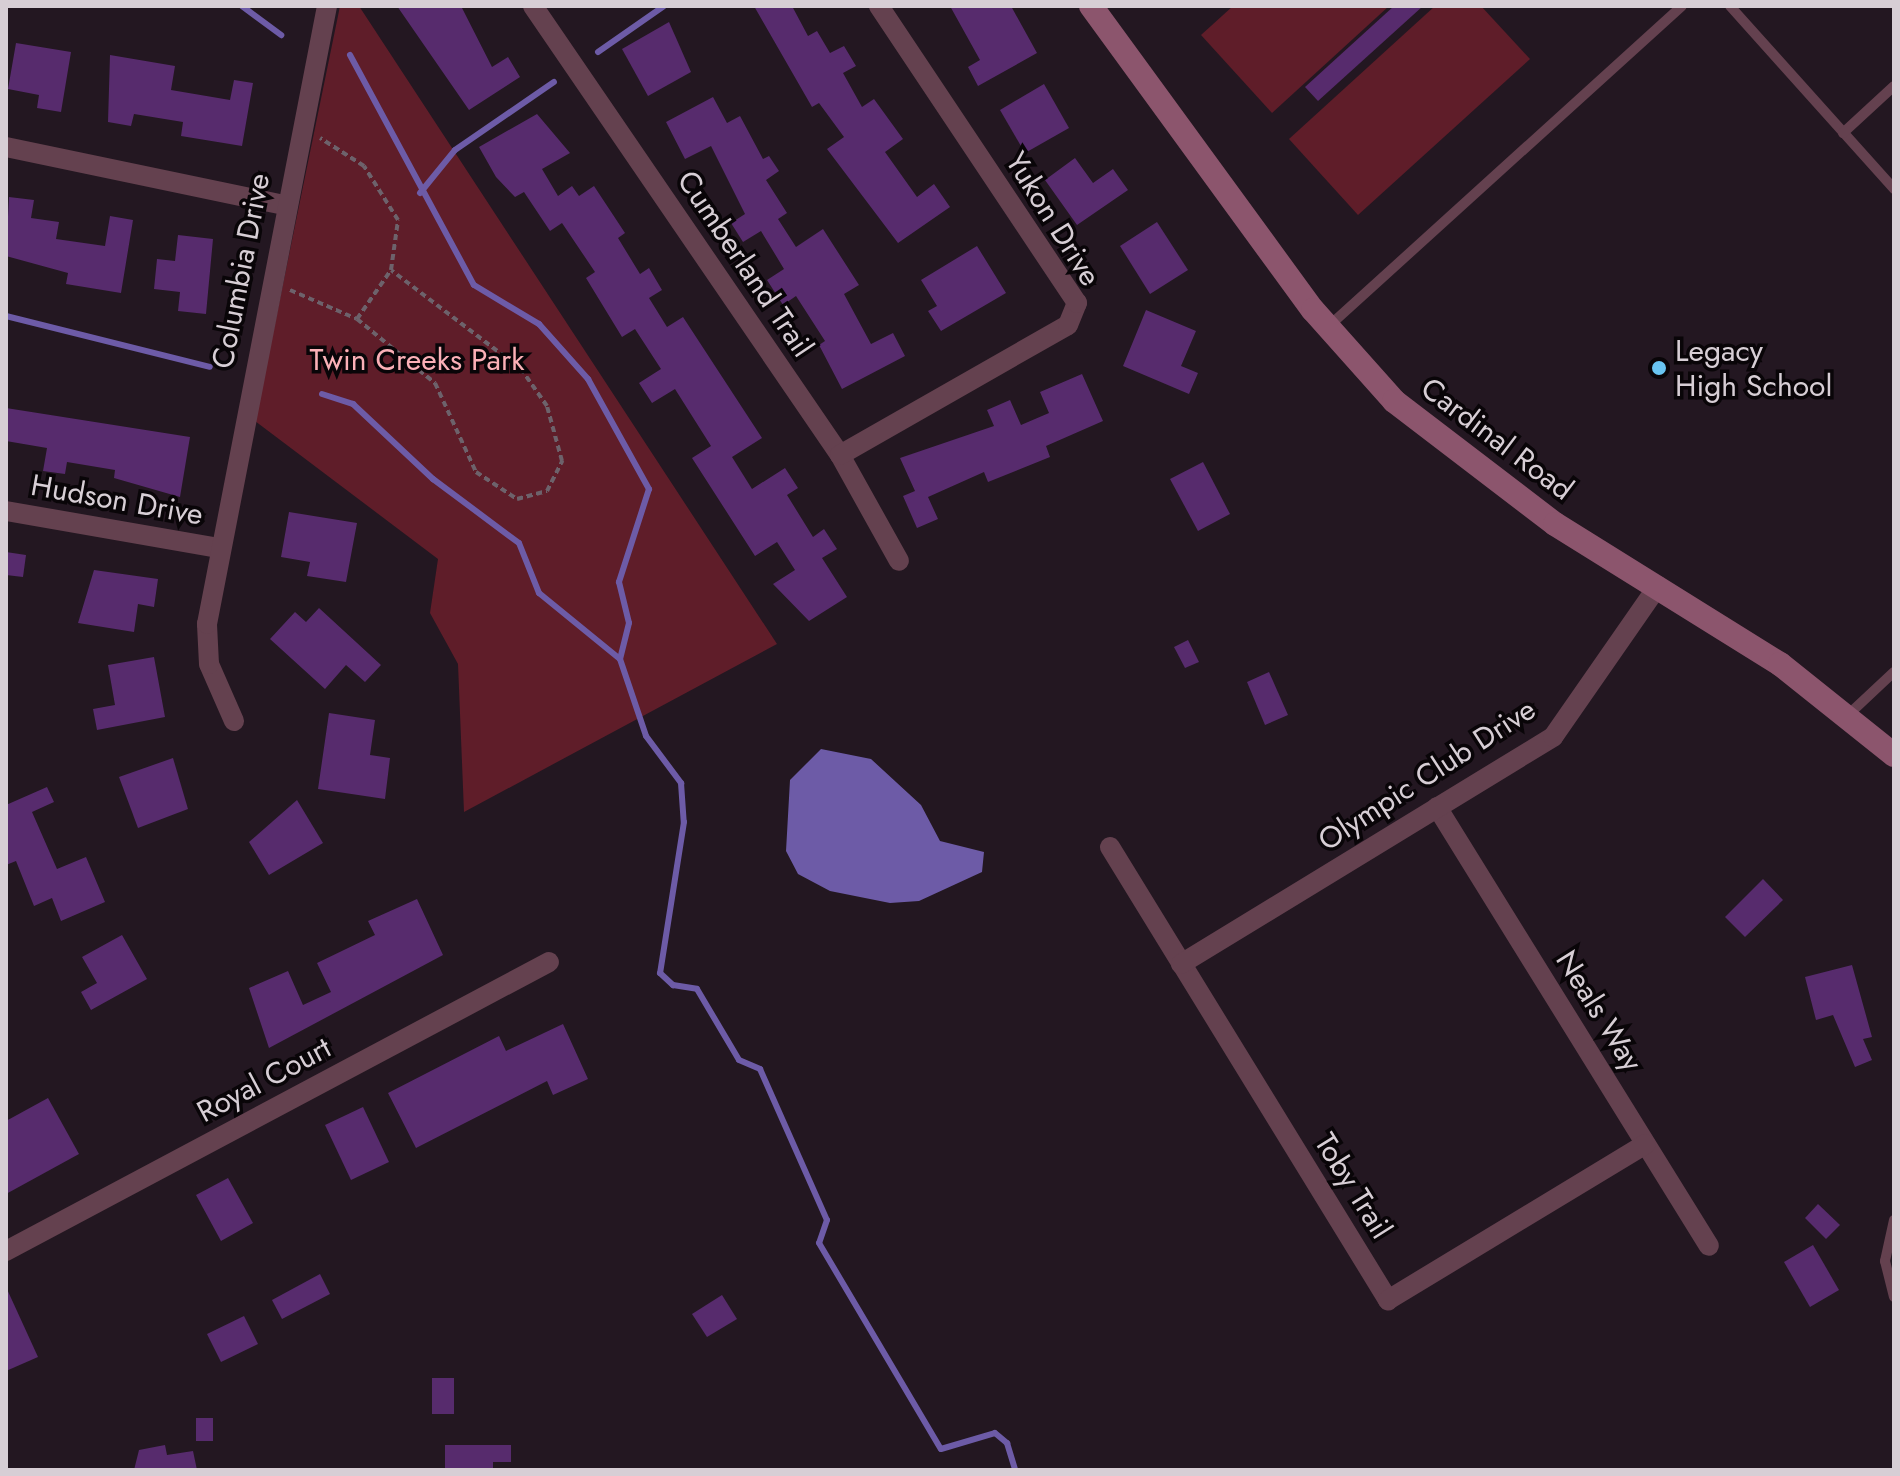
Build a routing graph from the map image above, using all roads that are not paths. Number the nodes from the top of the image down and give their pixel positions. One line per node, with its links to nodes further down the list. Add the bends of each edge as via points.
1 (327, 6): 11 (street, Columbia Drive)
2 (533, 6): 13 (street, Cumberland Trail)
3 (879, 6): 13 (street, Yukon Drive, via 1077,303 1068,325)
4 (1091, 6): 12 (street, Cardinal Road)
5 (1682, 6): 12 (lane)
6 (1730, 6): 8 (lane)
7 (1894, 86): 8 (lane)
8 (1843, 133): 10 (lane)
9 (6, 147): 11 (street)
10 (1894, 189)
11 (284, 205): 15 (street, Columbia Drive)
12 (1328, 327): 17 (street, Cardinal Road, via 1429,434 1555,524)
13 (840, 455): 16 (street, Cumberland Trail)
14 (6, 511): 15 (street, Hudson Drive)
15 (218, 548): 20 (street, Columbia Drive, via 208,654)
16 (899, 561)
17 (1658, 586): 19 (street, Cardinal Road); 22 (street, Olympic Club Drive, via 1553,737)
18 (1894, 672): 19 (lane)
19 (1848, 715): 21 (street, Cardinal Road)
20 (234, 721)
21 (1894, 755)
22 (1437, 807): 25 (street, Olympic Club Drive); 26 (street, Neals Way)
23 (1110, 847): 25 (street, Toby Trail)
24 (549, 962): 29 (street, Royal Court)
25 (1181, 964): 26 (street, Toby Trail, via 1388,1300)
26 (1646, 1144): 28 (street, Neals Way)
27 (1894, 1220): 30 (lane, via 1885,1261)
28 (1709, 1246)
29 (6, 1251)
30 (1894, 1297)

